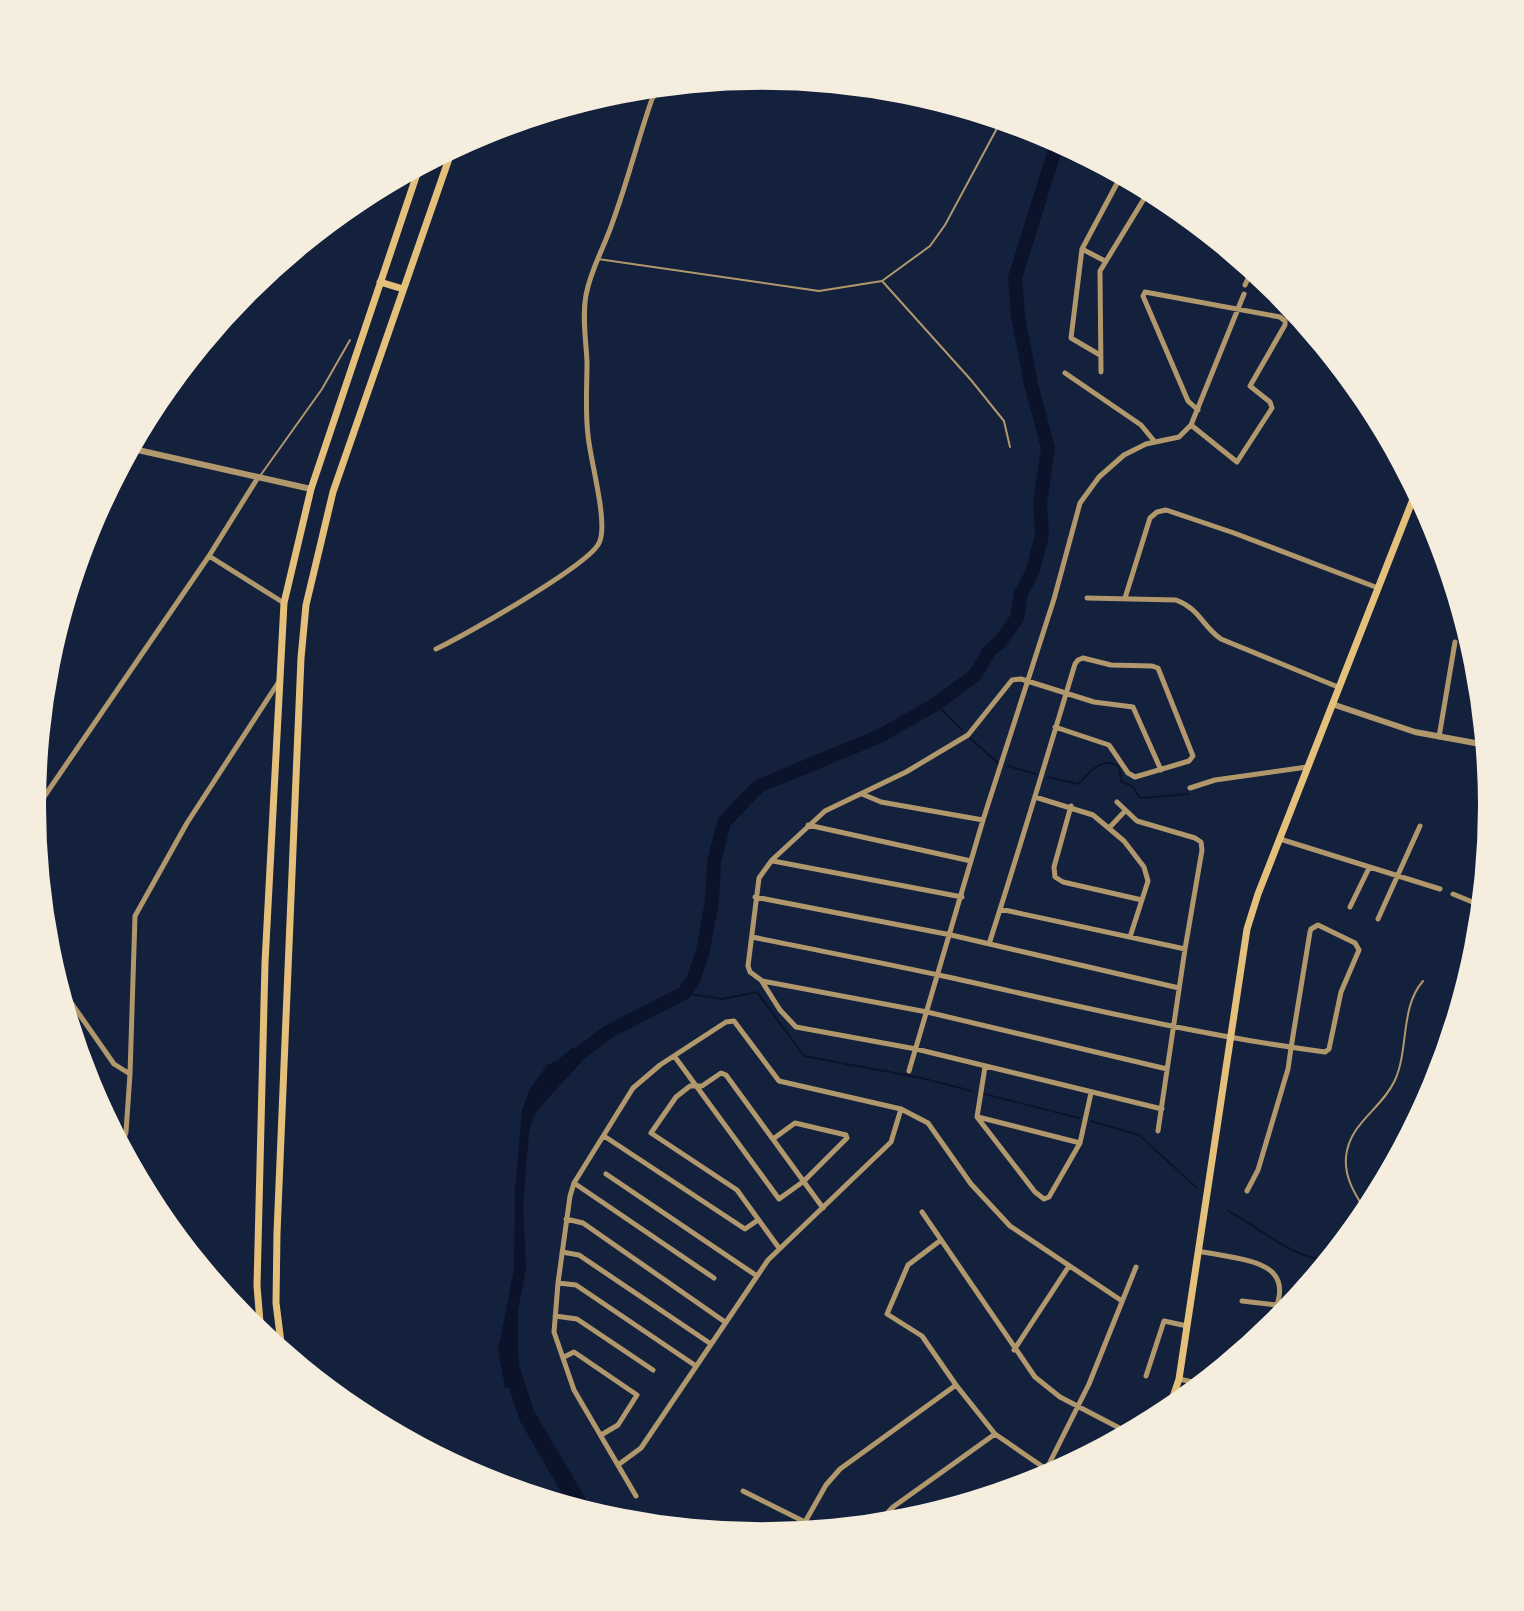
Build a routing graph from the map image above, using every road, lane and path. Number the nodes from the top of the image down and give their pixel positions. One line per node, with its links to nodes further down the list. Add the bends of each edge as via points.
1 (652, 98): 8 (street)
2 (997, 129): 11 (lane, via 930,246)
3 (448, 162): 14 (main road)
4 (415, 179): 12 (main road)
5 (1117, 183): 7 (street)
6 (1144, 200): 9 (street)
7 (1082, 249): 9 (street); 18 (street, via 1071,338)
8 (597, 259): 11 (lane, via 819,291); 35 (street, via 586,295 585,324 588,436 603,526 599,544 536,591)
9 (1105, 261): 18 (street, via 1100,271)
10 (1247, 280): 13 (street)
11 (882, 281): 24 (lane, via 1004,421)
12 (380, 282): 14 (main road); 27 (main road)
13 (1245, 285)
14 (403, 289): 127 (main road, via 333,492 306,605 277,1233)
15 (1244, 294): 16 (street)
16 (1240, 309): 21 (street); 21 (street, via 1143,294 1188,401); 22 (street, via 1286,322 1250,386 1271,409 1236,463)
17 (350, 340): 26 (lane)
18 (1100, 355): 19 (street)
19 (1101, 372)
20 (1065, 373): 23 (street, via 1141,425)
21 (1198, 410): 22 (street)
22 (1191, 425): 23 (street, via 1179,437)
23 (1155, 442): 36 (street, via 1118,460 1080,503)
24 (1010, 447)
25 (140, 451): 26 (street)
26 (257, 479): 27 (street); 29 (street)
27 (311, 489): 33 (main road)
28 (1411, 504): 30 (main road)
29 (209, 556): 33 (street); 47 (street)
30 (1378, 588): 32 (street, via 1166,510 1150,518); 38 (main road)
31 (1087, 598): 32 (street)
32 (1125, 598): 38 (street, via 1189,605 1221,639)
33 (284, 603): 37 (main road)
34 (1455, 642): 42 (street)
35 (436, 649)
36 (1028, 681): 39 (street); 48 (street, via 1010,681 968,735); 53 (street)
37 (278, 683): 90 (street, via 187,823 135,916); 123 (main road, via 262,1077)
38 (1338, 687): 40 (main road)
39 (1066, 694): 41 (street); 45 (street, via 1133,707); 45 (street, via 1083,658 1160,671 1194,753 1189,761)
40 (1332, 704): 42 (street); 44 (main road)
41 (1055, 727): 45 (street, via 1109,745 1132,777); 49 (street)
42 (1439, 737): 43 (street)
43 (1475, 743)
44 (1307, 767): 46 (street); 57 (main road)
45 (1161, 770)
46 (1190, 788)
47 (47, 793)
48 (861, 794): 53 (street); 54 (street)
49 (1035, 797): 51 (street); 69 (street)
50 (1117, 802): 52 (street)
51 (1071, 806): 56 (street); 66 (street, via 1055,877)
52 (1125, 811): 56 (street); 75 (street, via 1137,821 1201,842)
53 (983, 820): 59 (street)
54 (808, 825): 58 (street); 59 (street)
55 (1420, 826): 61 (street)
56 (1109, 828): 66 (street, via 1148,875)
57 (1279, 838): 60 (street); 83 (main road, via 1247,929)
58 (772, 860): 64 (street, via 759,878); 65 (street)
59 (971, 861): 65 (street)
60 (1369, 867): 61 (street); 68 (street)
61 (1398, 876): 62 (street); 70 (street)
62 (1440, 889)
63 (1453, 894): 67 (street)
64 (755, 897): 71 (street); 72 (street)
65 (962, 897): 71 (street)
66 (1142, 900): 73 (street)
67 (1472, 902)
68 (1350, 907)
69 (1000, 909): 73 (street); 74 (street)
70 (1378, 919)
71 (951, 935): 74 (street); 76 (street)
72 (752, 937): 76 (street); 77 (street, via 748,966)
73 (1130, 937): 75 (street)
74 (989, 944): 79 (street)
75 (1185, 949): 79 (street)
76 (938, 975): 81 (street); 82 (street)
77 (761, 980): 81 (street); 85 (street, via 796,1027)
78 (1423, 981): 105 (lane, via 1411,1004 1396,1077 1348,1147 1348,1179)
79 (1179, 988): 82 (street)
80 (76, 1009): 90 (street, via 114,1064)
81 (927, 1012): 85 (street); 88 (street)
82 (1173, 1028): 83 (street); 88 (street)
83 (1231, 1038): 84 (street); 112 (main road)
84 (1291, 1048): 84 (street, via 1329,1049 1339,998 1359,947 1315,925); 104 (street, via 1258,1170)
85 (916, 1049): 87 (street); 89 (street)
86 (675, 1057): 91 (street); 93 (street, via 734,1021 779,1081); 98 (street, via 633,1088)
87 (985, 1067): 92 (street); 95 (street)
88 (1167, 1069): 94 (street)
89 (909, 1071)
90 (130, 1074): 97 (street)
91 (696, 1086): 99 (street, via 726,1075); 102 (street, via 777,1198); 109 (street, via 676,1097 651,1130 737,1190)
92 (1091, 1093): 94 (street); 100 (street)
93 (901, 1109): 106 (street, via 891,1142); 114 (street, via 928,1123 971,1184 1010,1226)
94 (1162, 1109): 96 (street)
95 (977, 1117): 100 (street); 100 (street, via 1044,1199)
96 (1158, 1131)
97 (126, 1133)
98 (604, 1136): 103 (street); 109 (street, via 745,1229)
99 (773, 1139): 102 (street); 102 (street, via 795,1123 846,1135)
100 (1080, 1143)
101 (606, 1174): 116 (street)
102 (804, 1181): 106 (street)
103 (574, 1183): 108 (street); 117 (street)
104 (1247, 1191)
105 (1359, 1199)
106 (823, 1208): 111 (street)
107 (922, 1212): 110 (street)
108 (566, 1219): 113 (street); 125 (street, via 583,1223)
109 (758, 1220): 111 (street)
110 (941, 1240): 129 (street); 136 (street, via 908,1265 887,1314 922,1336)
111 (779, 1248): 116 (street)
112 (1198, 1251): 121 (street, via 1271,1270 1281,1290); 126 (main road)
113 (562, 1252): 118 (street); 128 (street, via 579,1255)
114 (1069, 1266): 119 (street); 129 (street)
115 (1136, 1267): 119 (street)
116 (757, 1276): 125 (street)
117 (714, 1278)
118 (558, 1283): 124 (street); 131 (street, via 576,1285)
119 (1122, 1301): 138 (street)
120 (1242, 1301): 122 (street)
121 (1278, 1301)
122 (1275, 1305)
123 (259, 1315)
124 (555, 1316): 130 (street, via 554,1332); 132 (street, via 577,1319)
125 (725, 1322): 128 (street)
126 (1187, 1326): 133 (street, via 1164,1321); 134 (main road)
127 (280, 1335)
128 (711, 1344): 131 (street)
129 (1014, 1350): 138 (street, via 1041,1383)
130 (564, 1357): 141 (street, via 574,1390); 141 (street, via 574,1352 637,1395 618,1425)
131 (696, 1366): 143 (street, via 641,1448)
132 (653, 1370)
133 (1146, 1376)
134 (1179, 1379): 135 (street); 137 (main road)
135 (1188, 1381)
136 (956, 1385): 140 (street); 149 (street, via 840,1469)
137 (1175, 1390)
138 (1079, 1407): 139 (street); 142 (street)
139 (1118, 1427)
140 (995, 1434): 144 (street); 147 (street)
141 (601, 1435): 143 (street)
142 (1050, 1461)
143 (618, 1465): 146 (street)
144 (1040, 1465)
145 (743, 1491): 148 (street)
146 (636, 1496)
147 (890, 1510)
148 (802, 1520)
149 (806, 1520)

